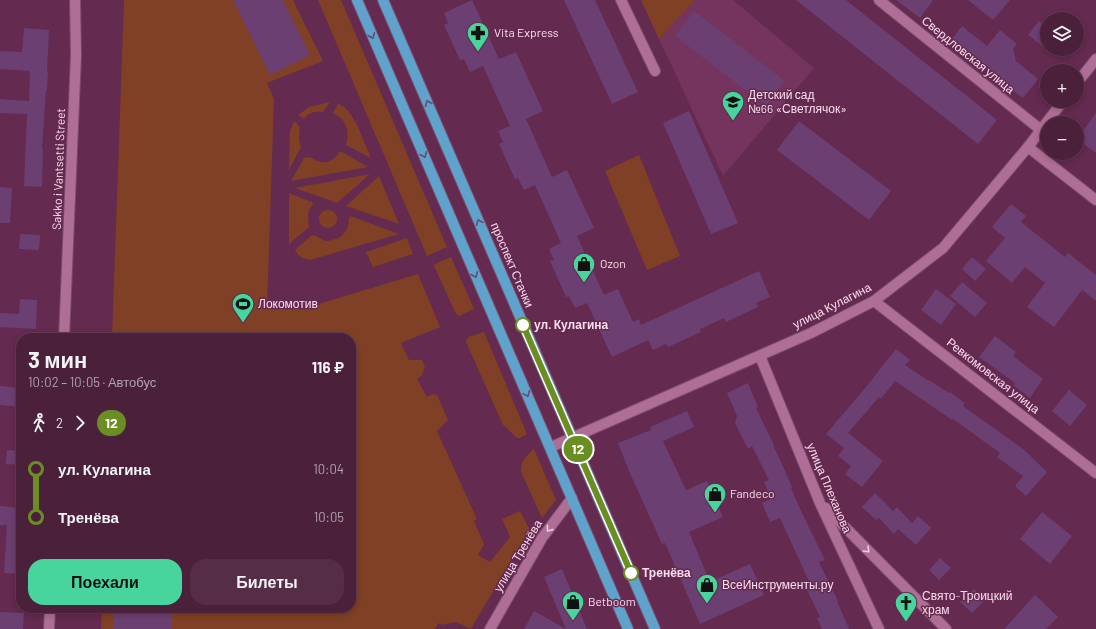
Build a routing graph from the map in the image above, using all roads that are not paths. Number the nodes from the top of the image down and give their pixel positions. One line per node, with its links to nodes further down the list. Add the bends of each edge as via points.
1 (75, 0): 16 (street, Sakko i Vantsetti Street, via 76,55)
2 (357, 0): 19 (main road, one-way to 19)
3 (383, 0): 18 (main road, проспект Стачки, one-way to 3)
4 (621, 0): 7 (street)
5 (879, 0): 11 (street, Свердловская улица)
6 (1096, 59): 8 (street)
7 (655, 71)
8 (1084, 74)
9 (1058, 108): 10 (street, улица Кулагина)
10 (1052, 116)
11 (1040, 129)
12 (1040, 131): 13 (street, улица Кулагина)
13 (1028, 147): 14 (street); 15 (street, улица Кулагина, via 943,248)
14 (1096, 200)
15 (874, 301): 17 (street, улица Кулагина); 20 (street, Ревкомовская улица)
16 (64, 333)
17 (760, 356): 18 (street, улица Кулагина); 22 (street, улица Плеханова)
18 (573, 438): 19 (street, улица Кулагина); 27 (main road, проспект Стачки)
19 (551, 447): 21 (main road)
20 (1096, 473)
21 (572, 498): 25 (street, улица Тренёва, one-way to 25, via 542,538); 26 (main road)
22 (820, 503): 28 (street, улица Плеханова); 29 (street, one-way to 29)
23 (50, 613): 24 (street)
24 (49, 629)
25 (490, 629)
26 (628, 629)
27 (655, 629)
28 (878, 629)
29 (946, 629)

